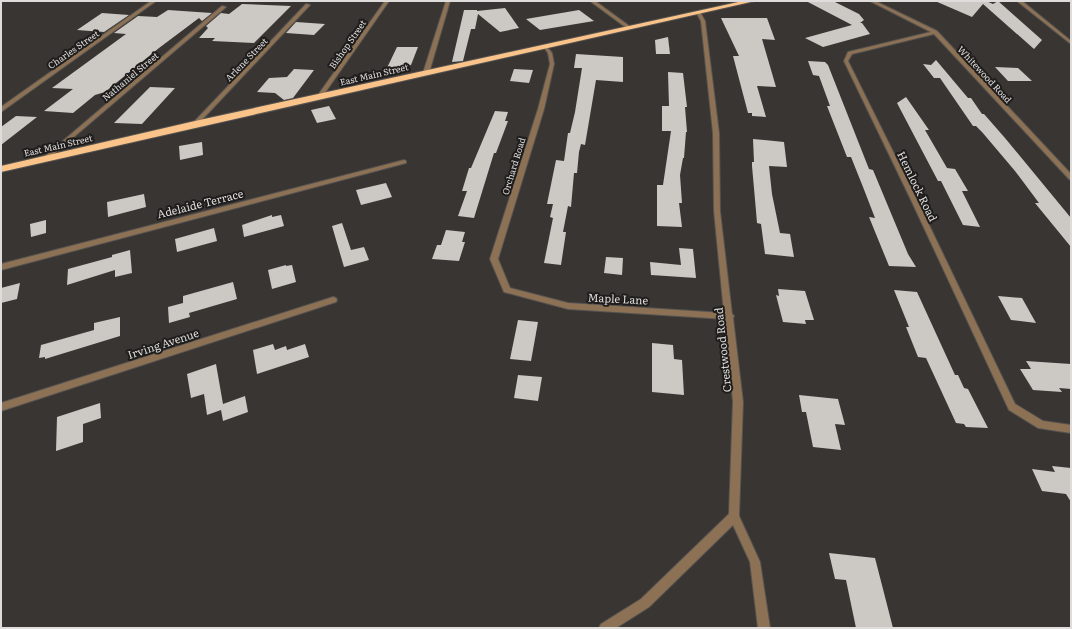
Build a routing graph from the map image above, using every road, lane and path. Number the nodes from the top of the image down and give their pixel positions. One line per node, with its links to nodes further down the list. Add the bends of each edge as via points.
1 (154, 1): 17 (street, Charles Street)
2 (387, 1): 16 (street, Bishop Street)
3 (448, 1): 15 (street)
4 (592, 1): 11 (street)
5 (752, 1): 10 (highway, East Main Street)
6 (872, 1): 12 (street, Whitewood Road)
7 (1019, 1): 13 (street)
8 (308, 5): 18 (street, Arlene Street)
9 (224, 7): 19 (street, Nathaniel Street)
10 (698, 13): 11 (highway, East Main Street); 26 (street, Crestwood Road, via 703,21 711,80 716,133 717,211)
11 (630, 28): 14 (highway, East Main Street)
12 (935, 32): 22 (street, Whitewood Road); 28 (street, Hemlock Road, via 850,53 846,61 1012,407 1041,425)
13 (1071, 43)
14 (546, 46): 15 (highway, East Main Street); 24 (street, Orchard Road, via 552,64 494,259)
15 (426, 73): 16 (highway, East Main Street)
16 (320, 96): 18 (highway, East Main Street)
17 (1, 110)
18 (195, 124): 19 (highway, East Main Street)
19 (46, 158): 21 (highway, East Main Street)
20 (404, 162): 23 (street, Adelaide Terrace)
21 (1, 169)
22 (1071, 178)
23 (1, 266)
24 (507, 290): 26 (street, Maple Lane, via 568,306)
25 (333, 300): 27 (street, Irving Avenue)
26 (730, 316): 29 (street, Crestwood Road, via 738,402)
27 (1, 407)
28 (1071, 429)
29 (734, 516): 30 (street, via 645,602); 31 (street, via 755,562)
30 (605, 628)
31 (764, 628)

